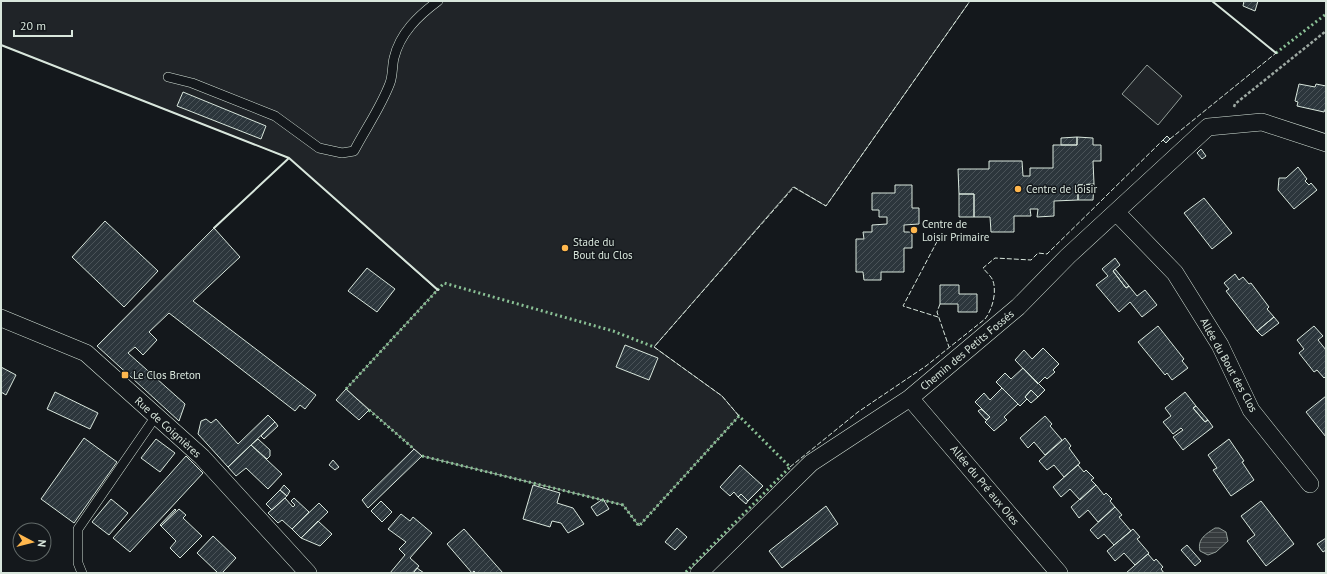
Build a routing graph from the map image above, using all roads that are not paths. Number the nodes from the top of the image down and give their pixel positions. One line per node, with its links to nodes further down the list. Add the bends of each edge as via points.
1 (438, 1): 2 (lane, via 421,14 402,36 394,58 391,81 354,151 342,153 319,148 275,116 192,83)
2 (168, 77)
3 (1326, 142): 4 (street, Chemin des Petits Fossés, via 1262,122 1208,126)
4 (1116, 212): 6 (street, Chemin des Petits Fossés, via 1018,307); 8 (street, Allée du Bout des Clos, via 1175,273 1220,345 1251,410)
5 (1, 318): 7 (street, Rue de Coignières, via 86,353)
6 (910, 398): 11 (street, Chemin des Petits Fossés, via 811,463); 12 (street, Allée du Pré aux Oies)
7 (156, 416): 9 (lane, via 78,529 78,562); 10 (street, Rue de Coignières, via 202,457)
8 (1310, 484)
9 (82, 573)
10 (308, 573)
11 (699, 573)
12 (1059, 573)

